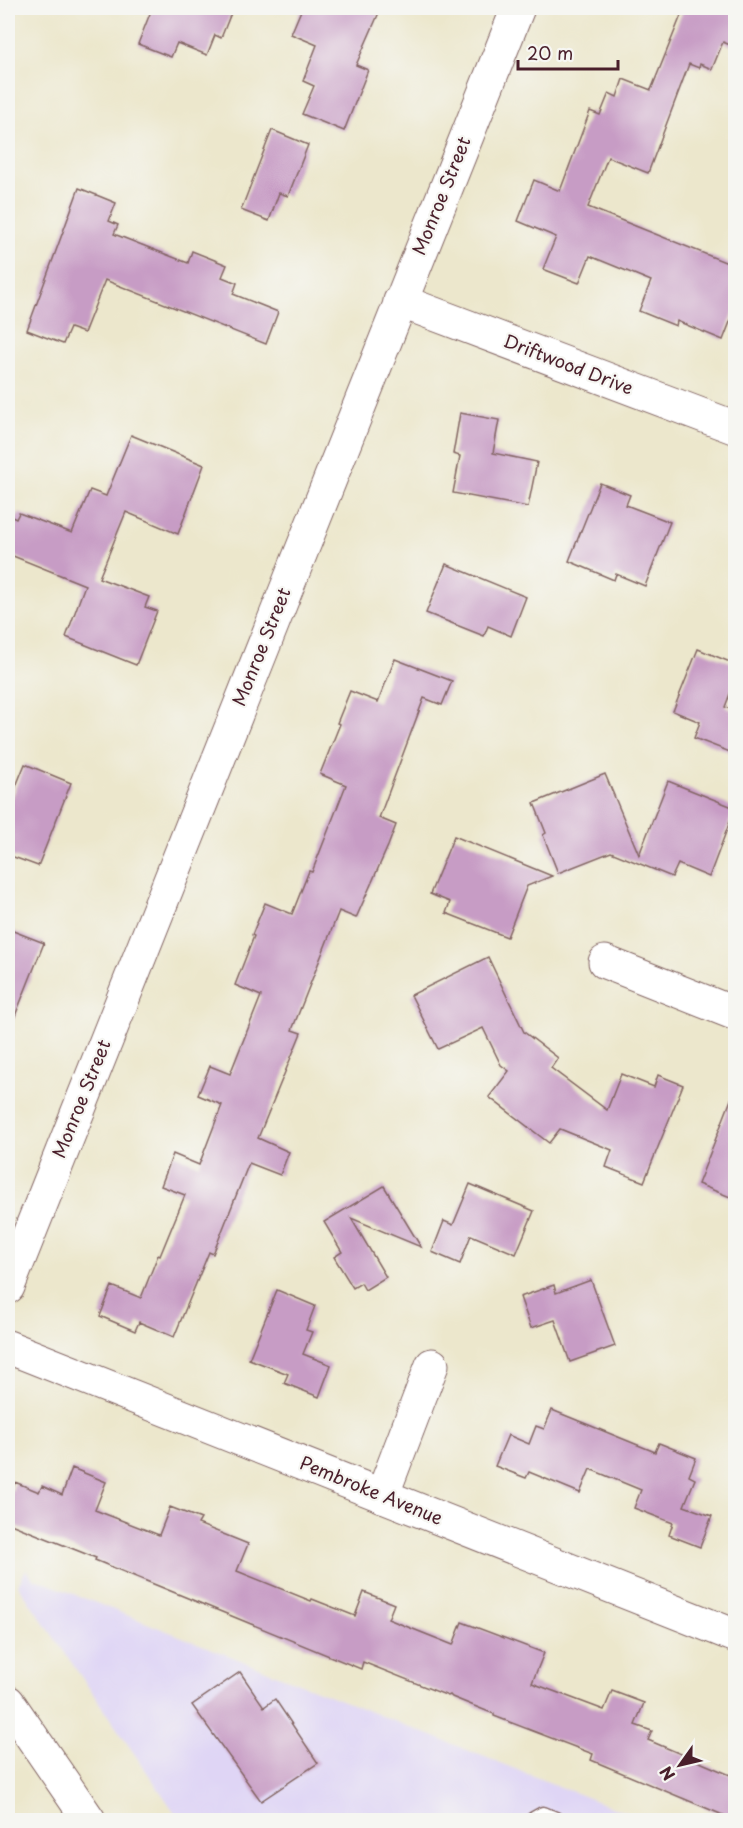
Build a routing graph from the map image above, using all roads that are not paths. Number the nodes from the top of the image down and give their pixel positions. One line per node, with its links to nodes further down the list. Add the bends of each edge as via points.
1 (518, 8): 2 (street, Monroe Street)
2 (400, 301): 3 (street, Driftwood Drive); 6 (street, Monroe Street)
3 (735, 428)
4 (604, 962): 5 (street)
5 (734, 1009)
6 (8, 1287)
7 (8, 1347): 9 (street, Pembroke Avenue)
8 (432, 1365): 9 (street)
9 (382, 1496): 10 (street, Pembroke Avenue)
10 (735, 1636)
11 (8, 1702): 12 (street)
12 (89, 1821)
13 (534, 1821): 14 (lane, via 543,1815)
14 (555, 1821)

